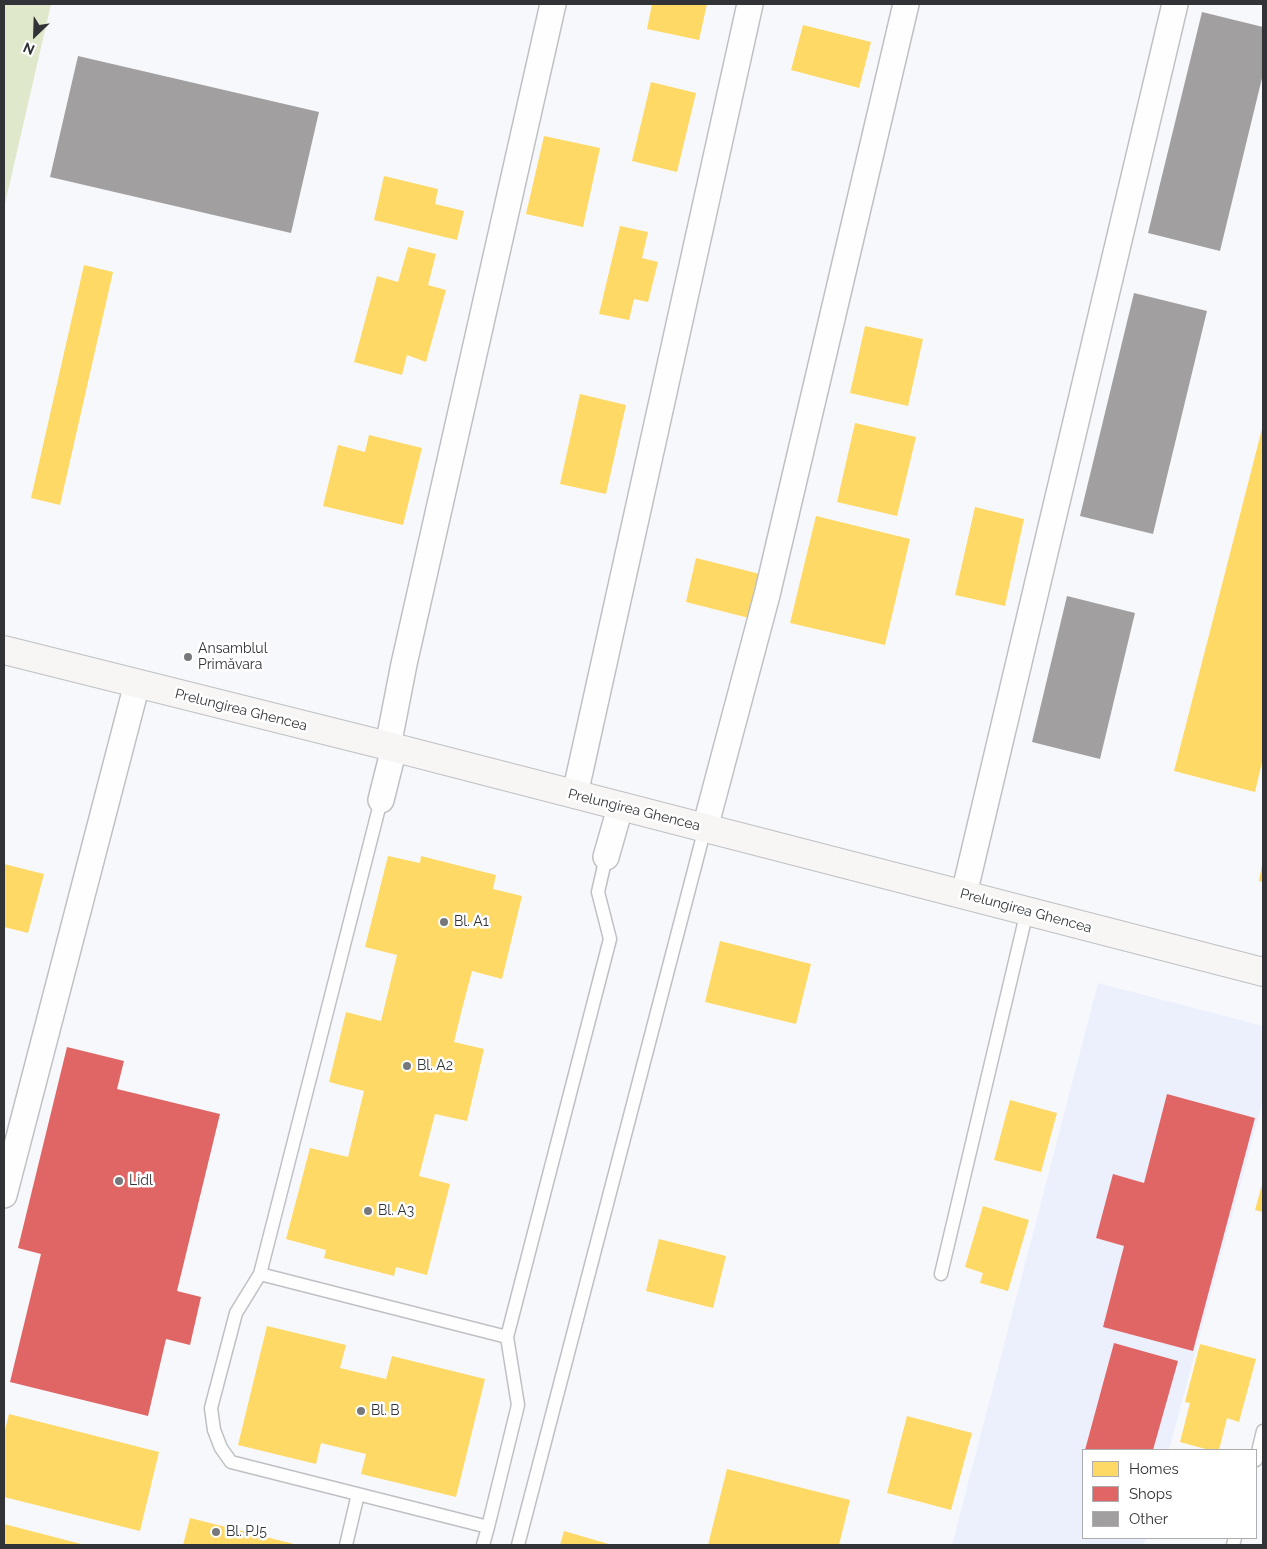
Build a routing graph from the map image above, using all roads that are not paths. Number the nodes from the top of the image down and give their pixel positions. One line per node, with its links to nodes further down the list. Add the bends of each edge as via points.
1 (554, 4): 7 (street, via 404,664)
2 (750, 4): 8 (street)
3 (906, 4): 11 (street, via 767,595)
4 (1175, 4): 13 (street)
5 (4, 650): 6 (main road, Prelungirea Ghencea)
6 (137, 684): 7 (main road, Prelungirea Ghencea); 16 (street)
7 (391, 747): 8 (main road, Prelungirea Ghencea); 9 (street)
8 (575, 794): 10 (main road, Prelungirea Ghencea)
9 (381, 800): 17 (lane)
10 (620, 808): 11 (main road, Prelungirea Ghencea); 12 (street)
11 (705, 828): 13 (main road, Prelungirea Ghencea); 26 (lane)
12 (606, 857): 19 (lane, via 598,892 610,939)
13 (964, 894): 14 (main road, Prelungirea Ghencea)
14 (1027, 911): 15 (main road, Prelungirea Ghencea); 18 (lane)
15 (1263, 972)
16 (4, 1195)
17 (260, 1274): 19 (lane); 22 (lane, via 236,1313 211,1408 221,1448 231,1462)
18 (941, 1274)
19 (507, 1337): 23 (lane, via 518,1405)
20 (1263, 1431): 21 (lane)
21 (1257, 1456)
22 (358, 1494): 23 (lane); 24 (lane)
23 (488, 1527): 25 (lane)
24 (346, 1545)
25 (484, 1545)
26 (518, 1545)

